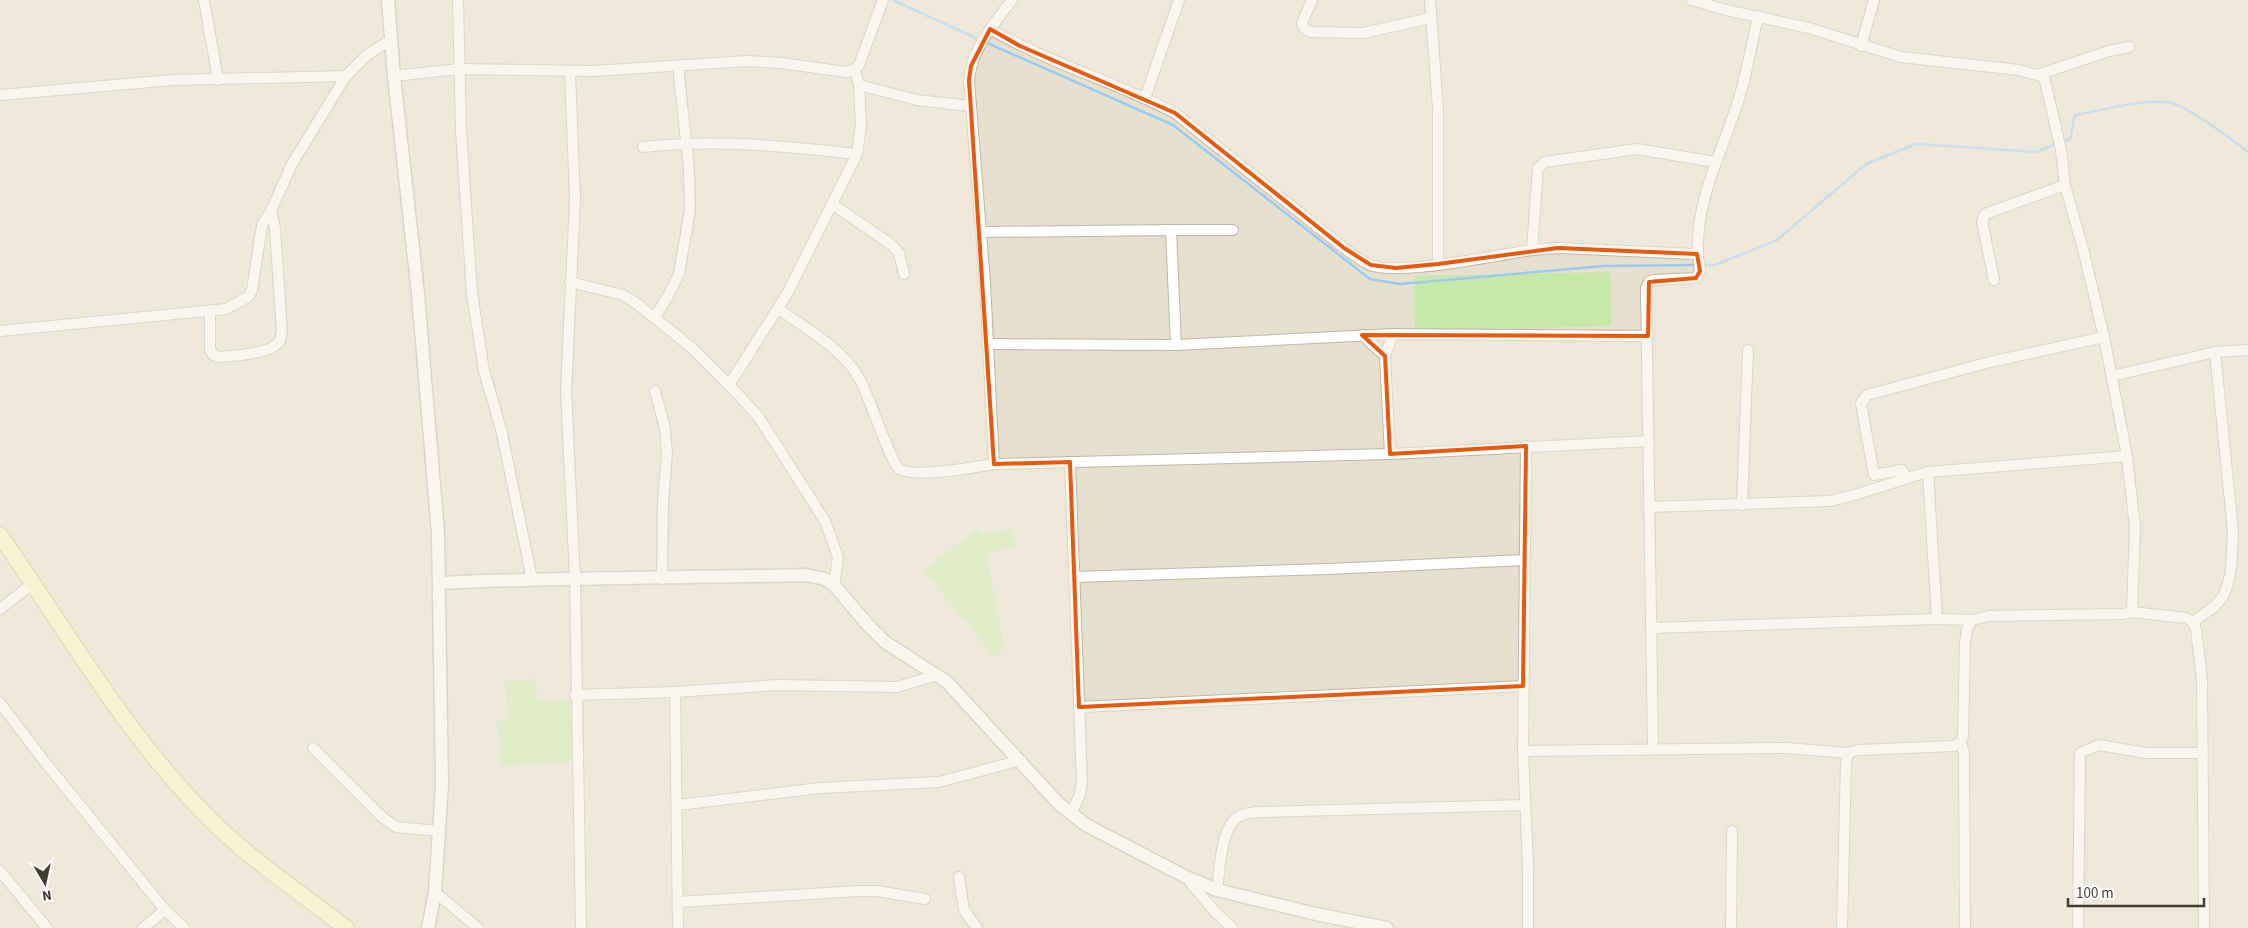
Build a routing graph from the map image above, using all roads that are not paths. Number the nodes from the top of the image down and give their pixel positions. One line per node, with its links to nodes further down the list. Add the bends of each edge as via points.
1 (204, 0): 24 (street)
2 (388, 0): 14 (street)
3 (458, 0): 18 (street)
4 (884, 0): 19 (street, via 860,65)
5 (1012, 0): 13 (street)
6 (1179, 0): 27 (street)
7 (1312, 0): 12 (street, via 1302,23 1310,32 1363,34)
8 (1430, 0): 12 (street)
9 (1692, 0): 11 (street)
10 (1874, 0): 15 (street)
11 (1758, 16): 15 (street, via 1809,28); 32 (street, via 1741,94)
12 (1431, 18): 41 (street, via 1438,109)
13 (989, 31): 27 (street); 28 (street, via 970,66)
14 (391, 40): 22 (street, via 368,54); 23 (street)
15 (1860, 46): 21 (street, via 1901,57)
16 (2129, 47): 21 (street)
17 (678, 66): 19 (street, via 746,61 837,72); 20 (street); 29 (street)
18 (459, 69): 20 (street); 23 (street); 75 (street, via 464,205 472,293 484,371 501,429)
19 (855, 70): 25 (street)
20 (570, 71): 44 (street, via 575,200)
21 (2040, 74): 33 (street, via 2048,83)
22 (346, 76): 24 (street); 35 (street, via 292,164)
23 (394, 76): 79 (street, via 421,320)
24 (218, 80): 26 (street, via 173,80)
25 (859, 85): 28 (street, via 917,100); 31 (street, via 861,125)
26 (0, 95)
27 (1145, 98): 41 (street, via 1175,114 1214,143 1360,260 1382,267)
28 (970, 106): 38 (street)
29 (685, 142): 30 (street); 31 (street, via 770,145); 47 (street, via 691,193 684,253 675,283)
30 (643, 147)
31 (856, 154): 34 (street)
32 (1715, 162): 39 (street, via 1637,149 1542,163 1538,168); 40 (street, via 1699,226)
33 (2065, 185): 43 (street, via 1985,214 1982,221); 52 (street)
34 (832, 204): 42 (street, via 892,245 899,253); 45 (street)
35 (271, 211): 46 (street, via 262,225 252,290 248,297 226,309); 46 (street, via 282,331 279,342 263,351 219,357 212,355)
36 (1171, 230): 37 (street); 38 (street); 54 (street)
37 (1233, 230)
38 (981, 232): 53 (street)
39 (1532, 250): 40 (street, via 1558,248); 41 (street)
40 (1699, 263): 51 (street, via 1696,278 1649,282 1646,288)
41 (1438, 264)
42 (904, 274)
43 (1994, 280)
44 (570, 282): 47 (street, via 623,296); 76 (street, via 566,391)
45 (779, 309): 60 (street); 67 (street, via 851,365 871,400 883,437 898,468 905,471 945,471)
46 (210, 312): 48 (street)
47 (655, 317): 60 (street)
48 (0, 331)
49 (1393, 334): 50 (street); 51 (street); 58 (street)
50 (1362, 335): 54 (street); 58 (street)
51 (1648, 336): 62 (street)
52 (2104, 337): 59 (street); 69 (street, via 1990,362 1868,395 1861,403 1874,476 1902,470)
53 (986, 344): 54 (street); 67 (street)
54 (1176, 346)
55 (1748, 350): 70 (street)
56 (2248, 350): 57 (street)
57 (2215, 352): 59 (street); 85 (street, via 2232,548 2228,581 2222,596 2213,608)
58 (1385, 356): 64 (street)
59 (2112, 376): 65 (street)
60 (730, 385): 80 (street, via 758,416 825,521 838,557)
61 (655, 391): 77 (street, via 665,428 667,454)
62 (1649, 441): 63 (street); 71 (street)
63 (1526, 446): 64 (street); 73 (street)
64 (1390, 454): 66 (street)
65 (2127, 456): 68 (street); 82 (street, via 2135,527)
66 (1070, 462): 67 (street); 74 (street)
67 (994, 464)
68 (1928, 472): 69 (street); 83 (street)
69 (1906, 478): 70 (street, via 1830,501)
70 (1742, 505): 71 (street)
71 (1649, 507): 86 (street)
72 (0, 535): 78 (main road)
73 (1524, 560): 74 (street); 88 (street)
74 (1074, 577): 92 (street)
75 (532, 579): 76 (street); 79 (street)
76 (575, 579): 77 (street); 90 (street)
77 (662, 579): 80 (street, via 806,575 825,579)
78 (33, 583): 81 (street); 116 (main road, via 132,728 200,808 247,851)
79 (440, 583): 104 (street, via 442,755)
80 (834, 585): 87 (street, via 885,642)
81 (0, 609)
82 (2132, 612): 84 (street, via 1989,616); 85 (street, via 2186,618)
83 (1937, 619): 84 (street); 86 (street)
84 (1972, 620): 93 (street, via 1965,642 1964,736)
85 (2193, 622): 98 (street, via 2202,680)
86 (1651, 628): 95 (street)
87 (937, 675): 89 (street, via 898,687 786,685); 99 (street)
88 (1522, 686): 92 (street); 96 (street)
89 (676, 692): 90 (street); 100 (street)
90 (575, 695): 119 (street)
91 (0, 703): 112 (street)
92 (1079, 707): 102 (street, via 1082,782)
93 (1960, 742): 97 (street, via 1954,746); 127 (street, via 1964,754)
94 (313, 748): 104 (street, via 396,827)
95 (1654, 748): 96 (street); 97 (street, via 1786,748)
96 (1523, 751): 101 (street)
97 (1848, 753): 126 (street)
98 (2203, 753): 128 (street, via 2146,753 2099,746 2080,753); 129 (street)
99 (1021, 760): 100 (street, via 939,782 820,788); 102 (street)
100 (678, 805): 111 (street)
101 (1525, 805): 108 (street, via 1242,815 1231,822 1222,848); 124 (street)
102 (1071, 814): 107 (street)
103 (1732, 831): 125 (street)
104 (439, 832): 109 (street)
105 (0, 871): 113 (street)
106 (958, 877): 121 (street, via 964,910)
107 (1186, 877): 108 (street); 122 (street)
108 (1218, 890): 123 (street)
109 (435, 892): 117 (street); 118 (street)
110 (925, 900): 111 (street, via 868,891)
111 (678, 902): 120 (street)
112 (165, 910): 114 (street); 115 (street)
113 (47, 928)
114 (144, 928)
115 (184, 928)
116 (346, 928)
117 (428, 928)
118 (478, 928)
119 (581, 928)
120 (678, 928)
121 (977, 928)
122 (1232, 928)
123 (1387, 928)
124 (1528, 928)
125 (1731, 928)
126 (1842, 928)
127 (1965, 928)
128 (2078, 928)
129 (2204, 928)

